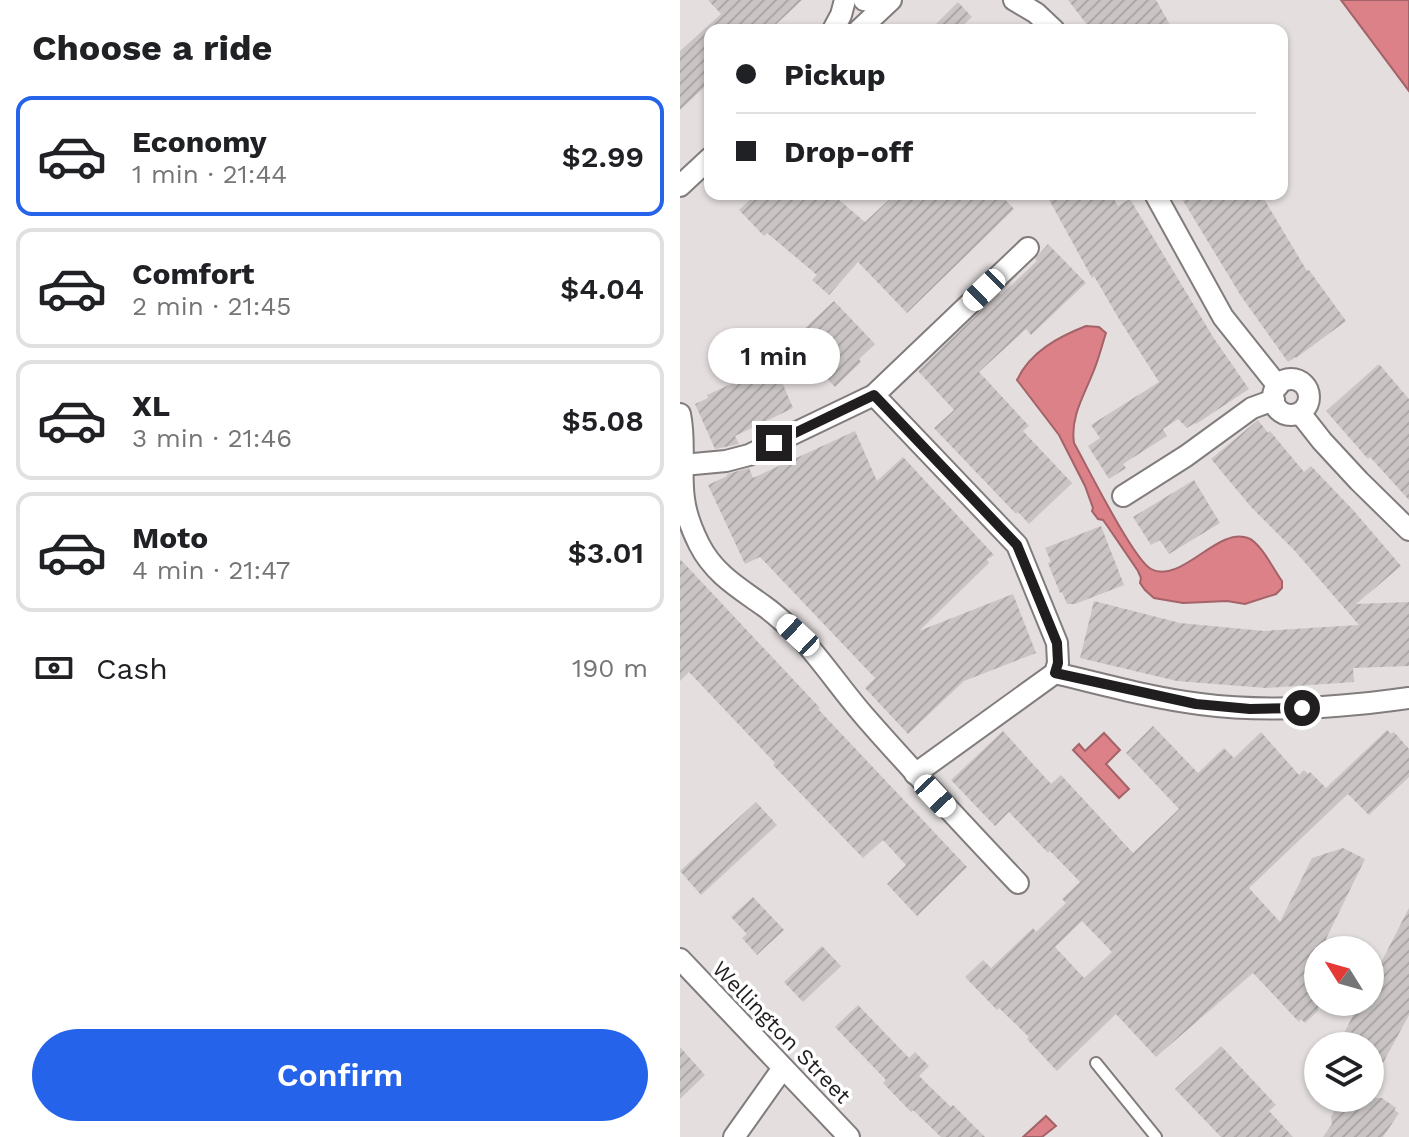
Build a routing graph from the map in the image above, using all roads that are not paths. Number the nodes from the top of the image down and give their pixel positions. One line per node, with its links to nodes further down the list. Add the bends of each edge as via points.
1 (845, 0): 5 (street)
2 (864, 0): 3 (street)
3 (888, 0): 6 (street)
4 (1014, 0): 7 (street)
5 (836, 24)
6 (865, 24)
7 (1048, 24)
8 (704, 164): 9 (street)
9 (680, 186)
10 (1158, 200): 12 (street, via 1223,317)
11 (1028, 248): 13 (street)
12 (1276, 393): 14 (street, via 1276,406 1285,414); 14 (street, via 1290,380 1301,382 1308,402); 17 (street)
13 (874, 395): 16 (street, via 749,455); 19 (street, via 1017,545 1057,643)
14 (1300, 413): 18 (street)
15 (680, 414): 16 (street)
16 (683, 465): 21 (street, via 688,515 712,565 798,635)
17 (1123, 496)
18 (1409, 530)
19 (1055, 673): 20 (street, via 1221,707 1351,706); 21 (street)
20 (1409, 698)
21 (915, 774): 22 (street)
22 (1018, 883)
23 (680, 959): 25 (street, Wellington Street)
24 (1096, 1063): 28 (lane)
25 (783, 1068): 26 (street); 27 (street, Wellington Street)
26 (734, 1137)
27 (849, 1137)
28 (1156, 1137)

